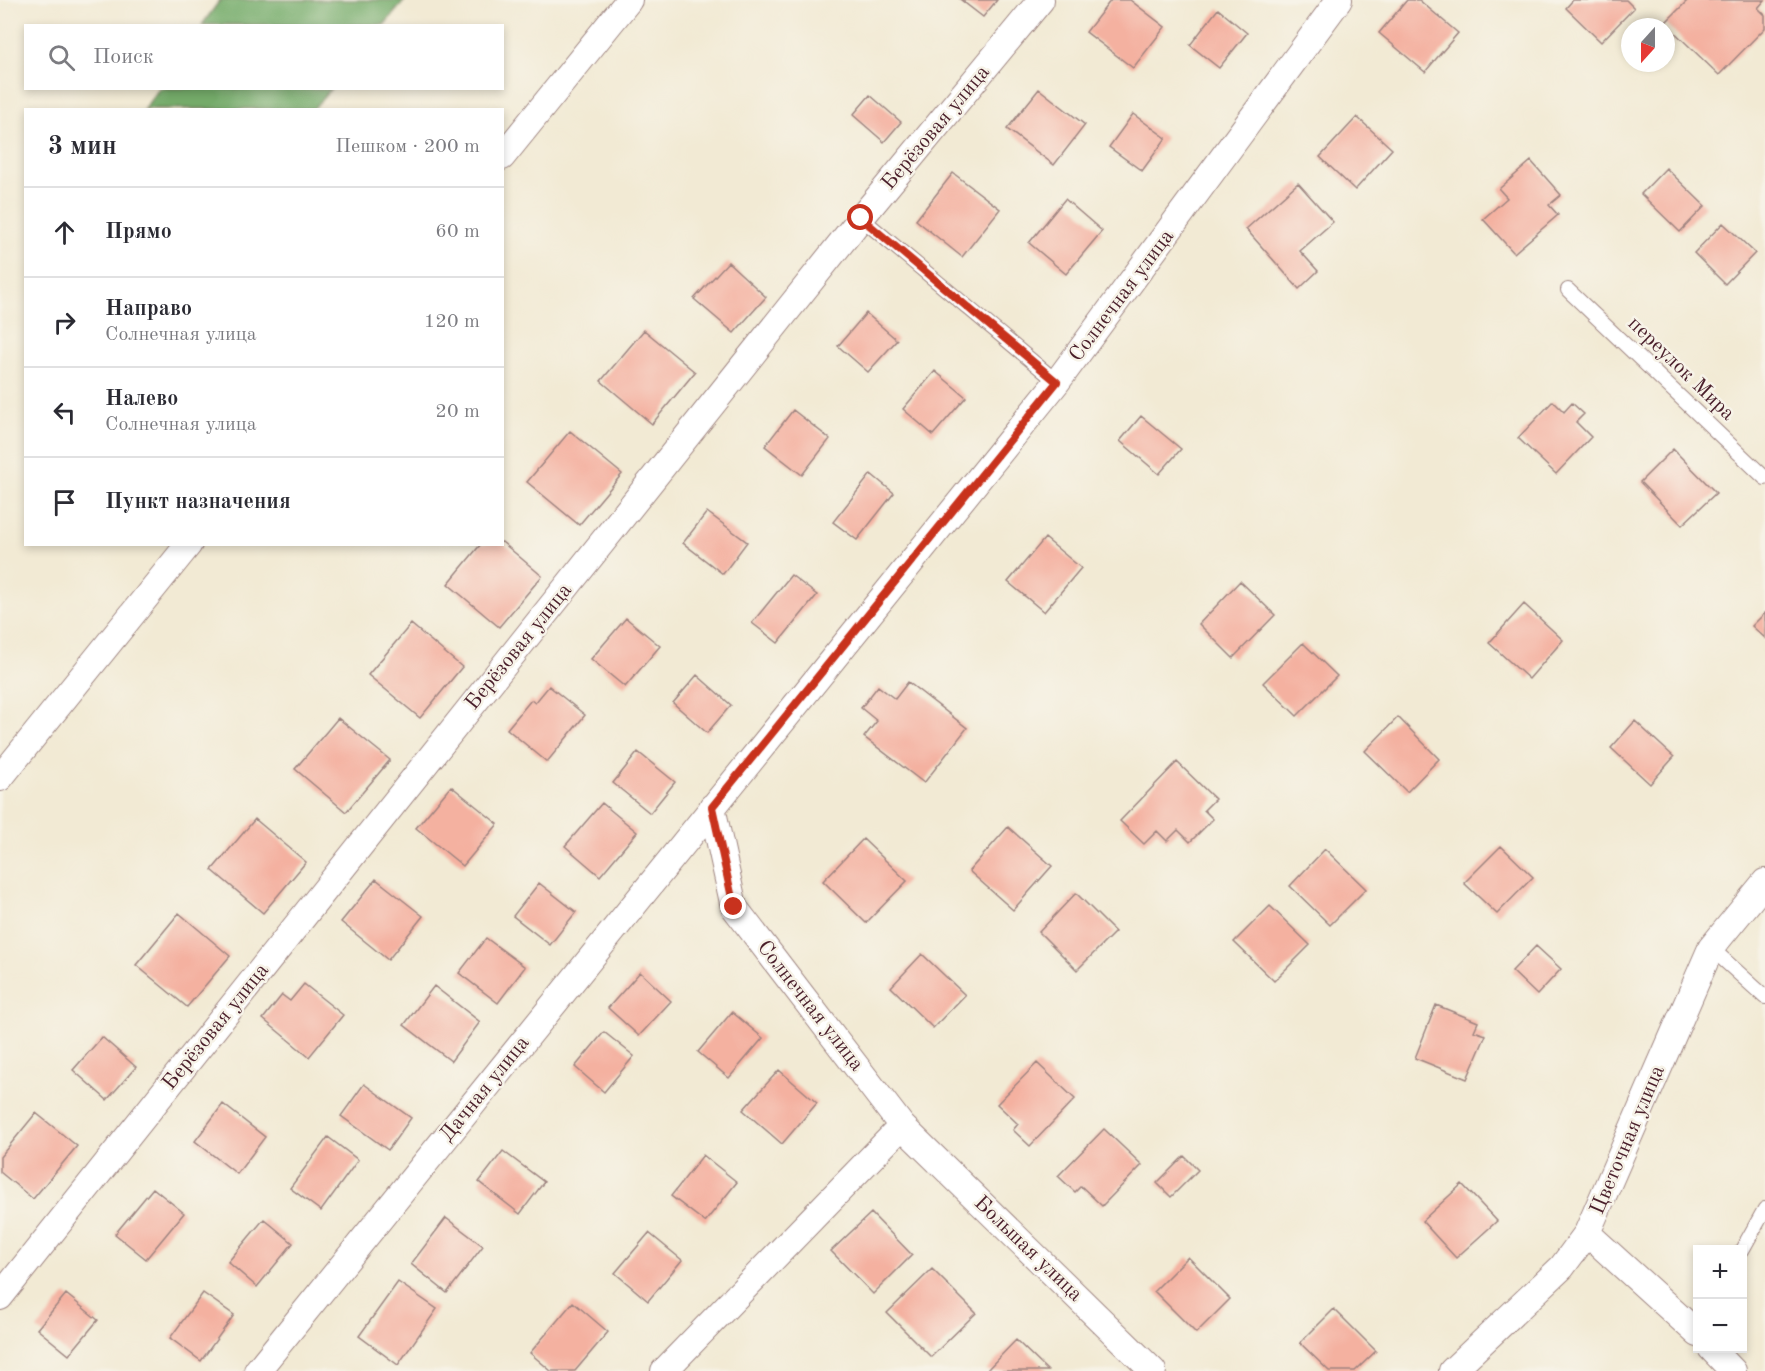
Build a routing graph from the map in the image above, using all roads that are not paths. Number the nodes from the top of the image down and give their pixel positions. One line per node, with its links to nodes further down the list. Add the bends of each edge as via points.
1 (629, 0): 4 (street)
2 (1041, 0): 5 (street, Берёзовая улица)
3 (1339, 0): 7 (street, Солнечная улица)
4 (504, 155)
5 (861, 218): 7 (lane); 19 (street, Берёзовая улица)
6 (1568, 290): 8 (lane, переулок Мира)
7 (1057, 382): 11 (street, Солнечная улица)
8 (1765, 478)
9 (187, 546): 10 (street)
10 (0, 778)
11 (712, 807): 15 (street, Солнечная улица, via 734,907); 22 (street, Дачная улица)
12 (1765, 882): 13 (street, Цветочная улица)
13 (1711, 948): 14 (lane); 17 (street, Цветочная улица)
14 (1765, 997)
15 (902, 1126): 23 (street); 24 (street, Большая улица)
16 (1765, 1209): 18 (lane)
17 (1587, 1233): 20 (street); 25 (street, Цветочная улица, via 1562,1267)
18 (1746, 1245)
19 (0, 1297)
20 (1693, 1330)
21 (1716, 1353): 26 (street)
22 (257, 1371)
23 (664, 1371)
24 (1153, 1371)
25 (1452, 1371)
26 (1733, 1371)

